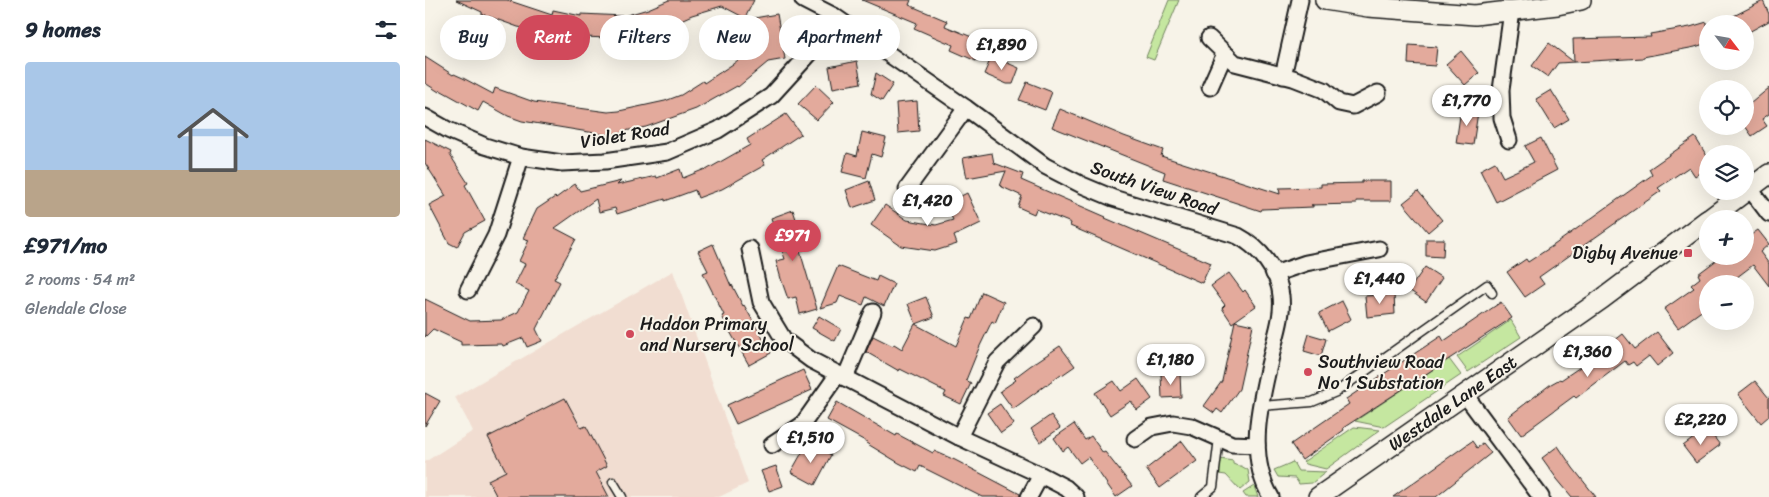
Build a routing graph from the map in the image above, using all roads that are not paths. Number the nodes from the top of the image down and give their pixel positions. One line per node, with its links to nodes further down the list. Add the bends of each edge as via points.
1 (803, 0): 7 (street, South View Road)
2 (1300, 0): 12 (street)
3 (1325, 0): 5 (street)
4 (1581, 0): 6 (street)
5 (1369, 4): 6 (street, via 1475,15)
6 (1511, 11): 17 (street, via 1501,90 1502,118)
7 (832, 15)
8 (1209, 38): 9 (street)
9 (1227, 55): 12 (street, via 1235,63); 13 (street)
10 (804, 60): 18 (street, Violet Road, via 771,96 717,130 667,152 605,161 561,162)
11 (897, 60): 15 (street, South View Road)
12 (1283, 76): 14 (street, via 1324,90 1339,103 1353,106)
13 (1210, 87)
14 (1378, 93)
15 (966, 108): 21 (street); 29 (street, South View Road, via 1045,166 1083,185 1113,198 1251,242)
16 (425, 117): 18 (street, Violet Road, via 485,146)
17 (1509, 140)
18 (521, 157): 30 (street, via 496,235)
19 (1769, 174): 20 (street, Westdale Lane East)
20 (1754, 185)
21 (907, 189)
22 (1754, 195): 25 (street)
23 (1734, 200): 24 (street, Westdale Lane East)
24 (1720, 210)
25 (1769, 214)
26 (1699, 226): 35 (street, Westdale Lane East)
27 (750, 249): 34 (street, via 761,302 784,340)
28 (1379, 249): 29 (street, via 1306,262)
29 (1275, 274): 36 (street, South View Road, via 1281,295 1280,320)
30 (468, 290)
31 (1492, 293): 36 (lane, via 1487,286 1336,392 1312,402)
32 (873, 312): 34 (street)
33 (1034, 326): 37 (street, via 997,362)
34 (841, 376): 37 (street); 40 (street, via 802,425)
35 (1465, 396): 49 (street, Westdale Lane East); 50 (street)
36 (1261, 406): 41 (street, South View Road)
37 (959, 437): 42 (street)
38 (1219, 438): 39 (street, via 1191,426 1173,423 1152,427); 41 (street, via 1233,444); 47 (lane, via 1213,487)
39 (1135, 439)
40 (771, 445)
41 (1257, 445): 48 (street, South View Road, via 1262,475)
42 (1041, 475): 45 (street); 46 (street)
43 (613, 482): 44 (lane)
44 (622, 497)
45 (1029, 497)
46 (1076, 497)
47 (1201, 497)
48 (1271, 497)
49 (1318, 497)
50 (1541, 497)

